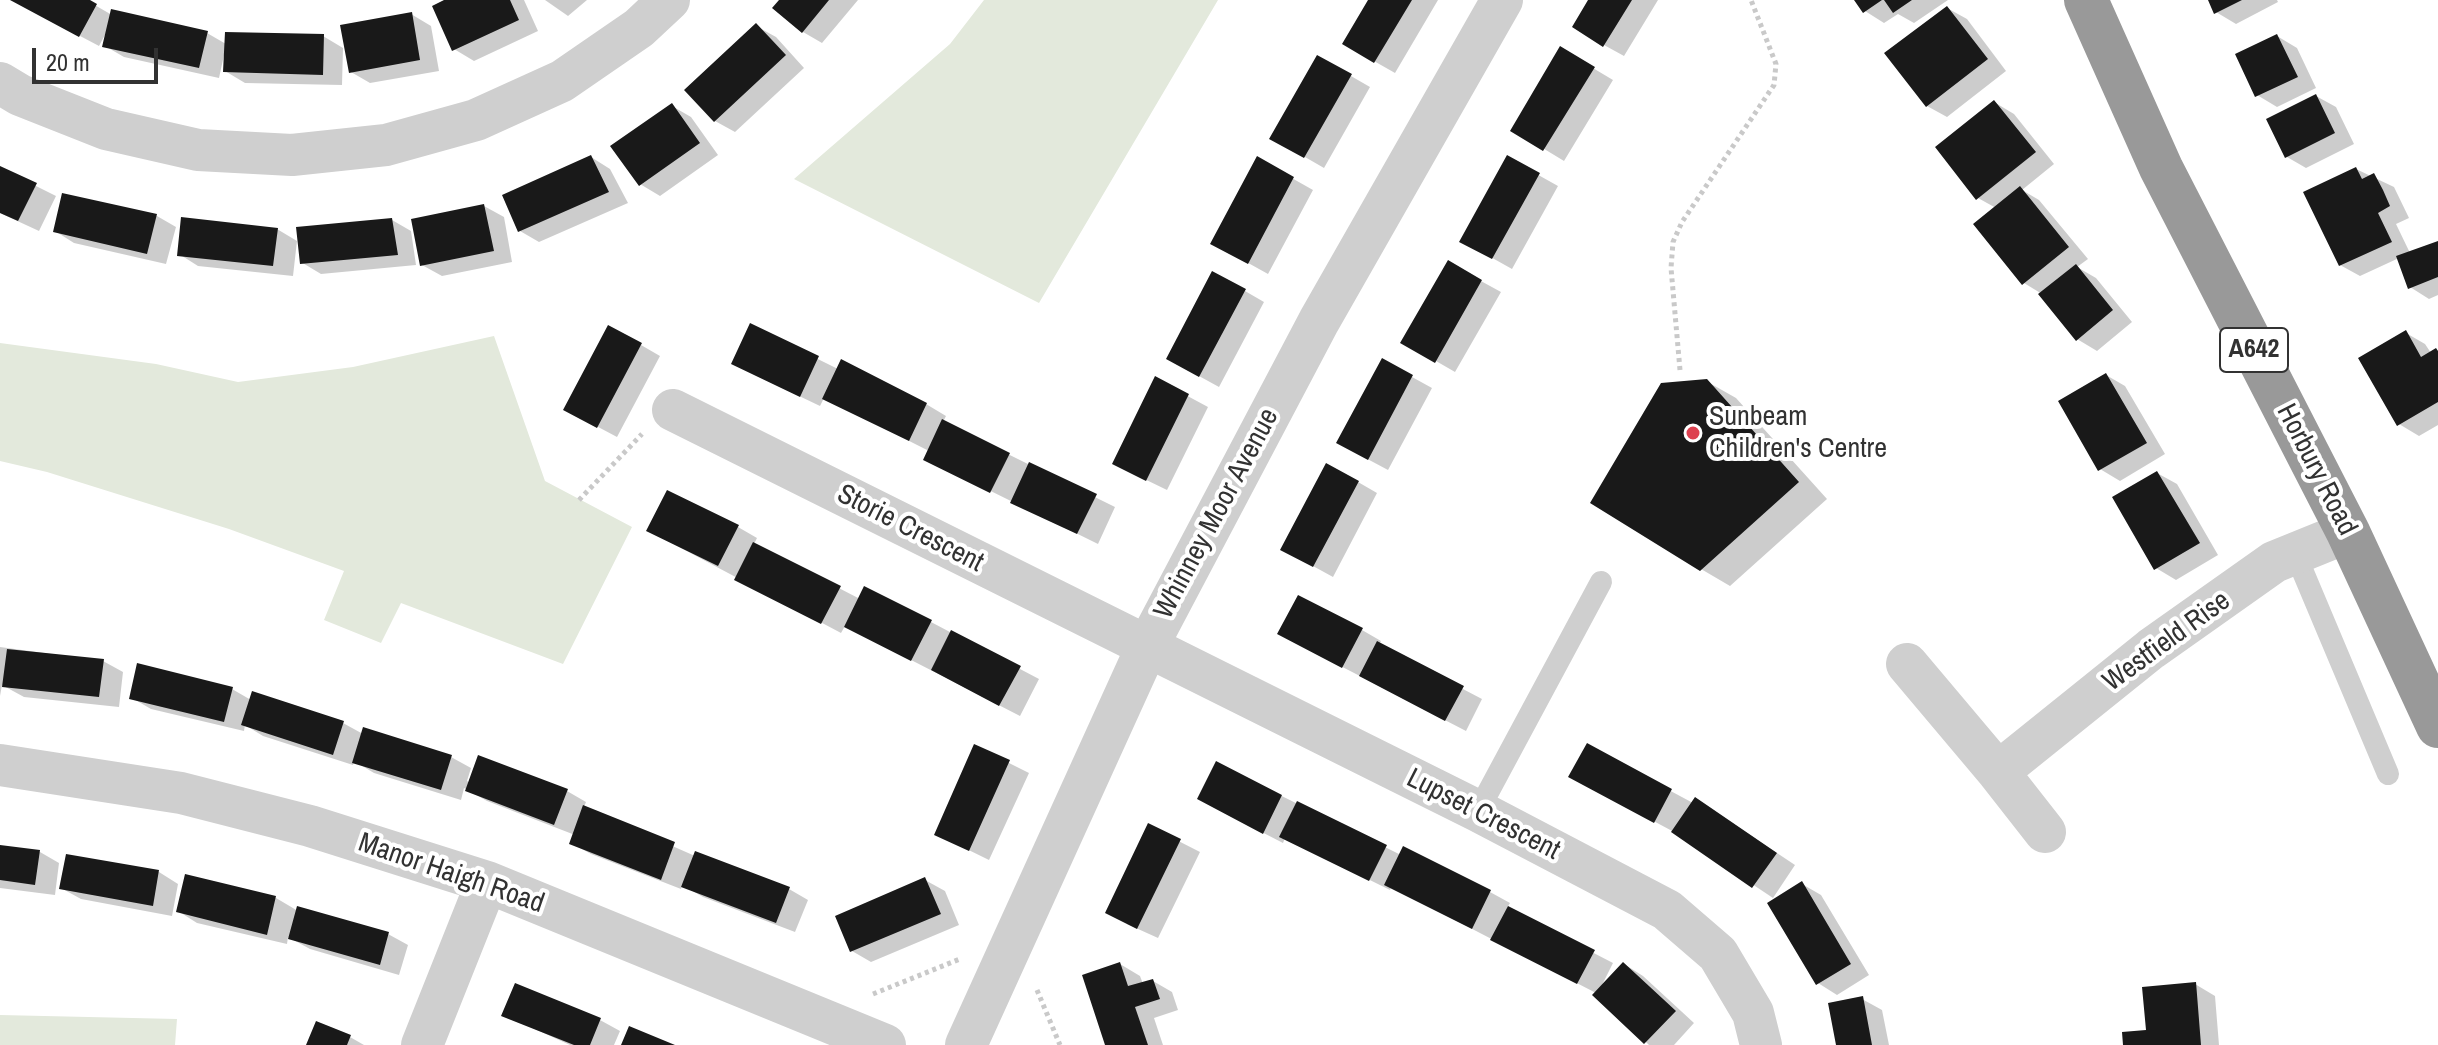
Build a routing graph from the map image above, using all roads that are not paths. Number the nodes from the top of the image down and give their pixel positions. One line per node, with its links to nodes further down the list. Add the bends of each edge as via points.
1 (669, 0): 4 (street, via 639,28 562,81 476,120 386,145 292,155 198,150 106,129)
2 (1502, 0): 9 (street, Whinney Moor Avenue, via 1319,321)
3 (2086, 0): 6 (highway, Horbury Road / A642, via 2161,168)
4 (0, 83)
5 (673, 410): 9 (street, Storie Crescent)
6 (2348, 532): 7 (street, Westfield Rise); 11 (highway, Horbury Road / A642)
7 (2295, 553): 13 (street, Westfield Rise, via 2274,562 2151,649); 14 (lane)
8 (1601, 582): 15 (lane)
9 (1146, 649): 15 (street, Lupset Crescent); 20 (street, Whinney Moor Avenue)
10 (1907, 664): 13 (street)
11 (2438, 726)
12 (0, 765): 17 (street, Manor Haigh Road, via 181,793 310,826)
13 (1998, 772): 16 (street)
14 (2388, 774)
15 (1478, 811): 21 (street, Lupset Crescent, via 1667,910 1718,954 1753,1013)
16 (2045, 832)
17 (487, 882): 18 (street); 19 (street, Manor Haigh Road)
18 (422, 1045)
19 (885, 1045)
20 (966, 1045)
21 (1761, 1045)

